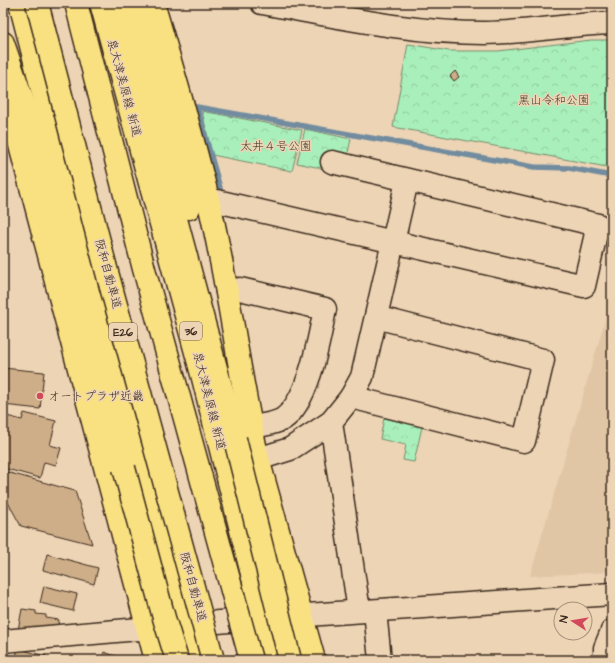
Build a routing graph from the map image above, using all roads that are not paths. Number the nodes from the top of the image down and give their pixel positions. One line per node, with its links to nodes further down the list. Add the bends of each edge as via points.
1 (20, 3): 26 (main road)
2 (37, 3): 33 (main road, 阪和自動車道 / E26, bridge, via 108,276)
3 (76, 3): 34 (main road, bridge, via 144,268)
4 (102, 3): 25 (main road, 泉大津美原線 新道 / 36, via 204,378)
5 (118, 3): 20 (main road)
6 (135, 3): 20 (main road, via 212,299)
7 (153, 3): 14 (main road)
8 (262, 3): 9 (street, via 405,28 466,33)
9 (612, 23)
10 (3, 43): 31 (main road, bridge, via 38,145)
11 (4, 85): 27 (main road)
12 (332, 162): 13 (street)
13 (407, 181): 15 (street); 15 (street, via 598,225 586,278 584,286)
14 (208, 199): 15 (street); 16 (main road)
15 (393, 241): 17 (street)
16 (227, 292): 20 (main road); 20 (street, via 240,288 324,309 316,352 300,399 283,419)
17 (376, 317): 18 (street, via 362,377); 18 (street, via 542,360 524,441)
18 (352, 397): 19 (street)
19 (331, 422): 21 (street, via 290,449); 23 (street)
20 (243, 433): 21 (main road); 36 (main road, bridge)
21 (258, 459): 24 (main road)
22 (612, 594): 23 (street)
23 (367, 611): 24 (street); 38 (street)
24 (302, 615): 25 (street); 37 (main road)
25 (263, 618): 26 (street); 35 (main road, 泉大津美原線 新道 / 36)
26 (181, 625): 27 (street); 32 (main road)
27 (147, 628): 29 (street); 30 (main road)
28 (612, 631): 39 (street, via 605,648)
29 (3, 641)
30 (156, 660)
31 (177, 660)
32 (189, 660)
33 (213, 660)
34 (251, 660)
35 (275, 660)
36 (290, 660)
37 (314, 660)
38 (380, 660)
39 (605, 660)

